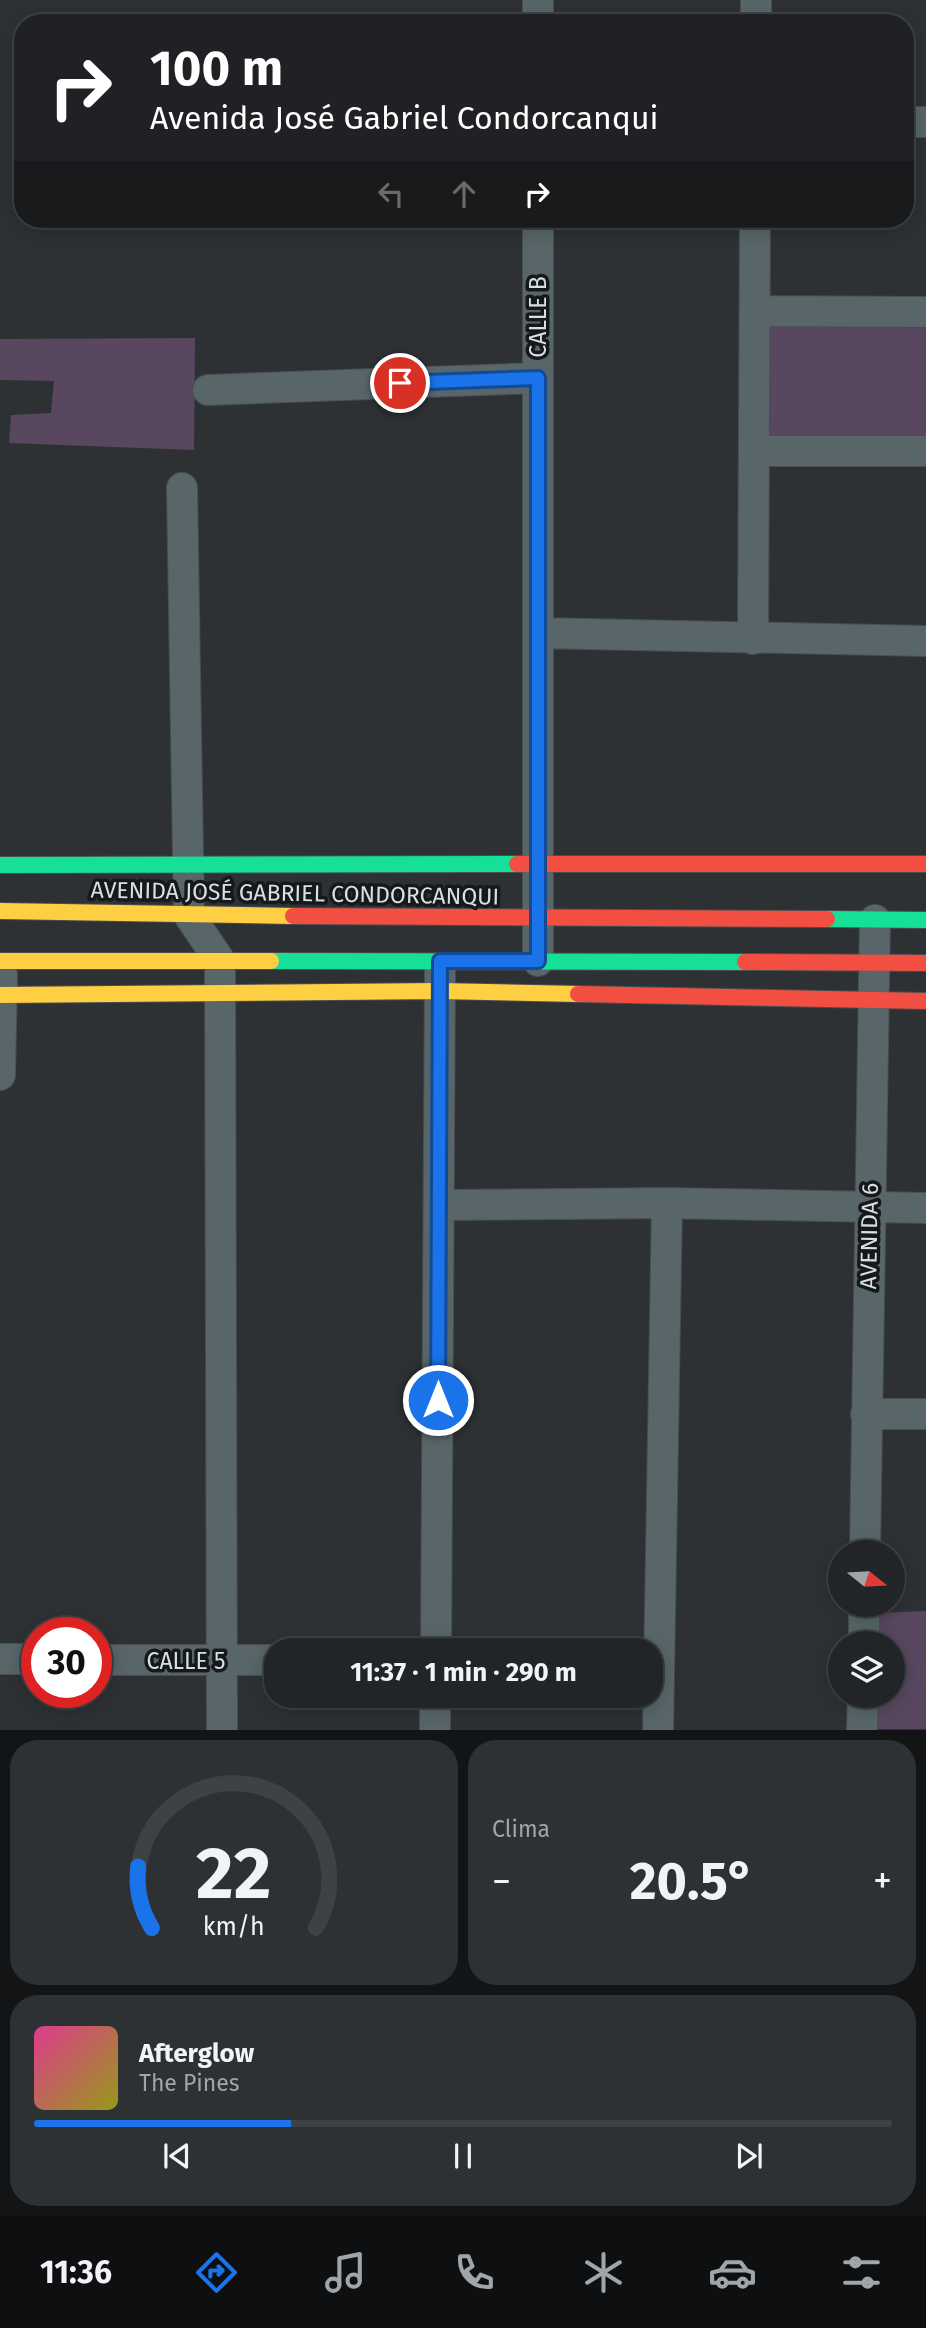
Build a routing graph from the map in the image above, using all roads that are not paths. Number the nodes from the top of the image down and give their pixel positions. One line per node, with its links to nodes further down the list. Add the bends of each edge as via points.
1 (538, 228): 5 (street, CALLE B)
2 (755, 228): 3 (street)
3 (755, 312): 4 (street); 7 (street)
4 (926, 312)
5 (538, 378): 6 (street); 10 (street, CALLE B)
6 (208, 390)
7 (754, 451): 8 (street); 11 (street)
8 (926, 451)
9 (182, 488): 13 (street)
10 (538, 633): 11 (street); 16 (street, CALLE B)
11 (754, 639): 12 (street)
12 (926, 641)
13 (189, 864): 15 (main road, AVENIDA JOSÉ GABRIEL CONDORCANQUI); 16 (main road, AVENIDA JOSÉ GABRIEL CONDORCANQUI); 18 (street)
14 (926, 864): 16 (main road, AVENIDA JOSÉ GABRIEL CONDORCANQUI)
15 (0, 865)
16 (537, 865): 19 (street, CALLE B)
17 (0, 911): 18 (main road, AVENIDA JOSÉ GABRIEL CONDORCANQUI)
18 (190, 915): 19 (main road, AVENIDA JOSÉ GABRIEL CONDORCANQUI); 23 (street)
19 (538, 918): 20 (main road, AVENIDA JOSÉ GABRIEL CONDORCANQUI); 25 (street, CALLE B)
20 (875, 920): 21 (main road, AVENIDA JOSÉ GABRIEL CONDORCANQUI); 26 (street, AVENIDA 6)
21 (926, 920)
22 (1, 961): 23 (main road); 30 (street)
23 (220, 961): 24 (main road); 29 (street)
24 (440, 961): 25 (main road); 28 (street)
25 (538, 961): 26 (main road)
26 (873, 964): 27 (main road); 31 (street, AVENIDA 6)
27 (926, 964)
28 (440, 991): 29 (main road); 31 (main road); 35 (street)
29 (220, 992): 30 (main road); 46 (street)
30 (1, 995): 33 (street)
31 (872, 1001): 32 (main road); 36 (street, AVENIDA 6)
32 (926, 1001)
33 (0, 1074)
34 (667, 1203): 35 (street); 36 (street); 51 (street)
35 (439, 1205): 41 (street)
36 (870, 1208): 37 (street); 38 (street, AVENIDA 6)
37 (926, 1208)
38 (866, 1414): 39 (street); 40 (street, AVENIDA 6)
39 (926, 1414)
40 (865, 1540)
41 (436, 1638)
42 (0, 1659): 43 (street)
43 (21, 1659)
44 (112, 1660): 46 (street, CALLE 5)
45 (264, 1660): 46 (street, CALLE 5)
46 (222, 1661): 49 (street)
47 (435, 1708): 50 (street)
48 (863, 1708): 52 (street)
49 (222, 1730)
50 (435, 1730)
51 (658, 1730)
52 (862, 1730)

